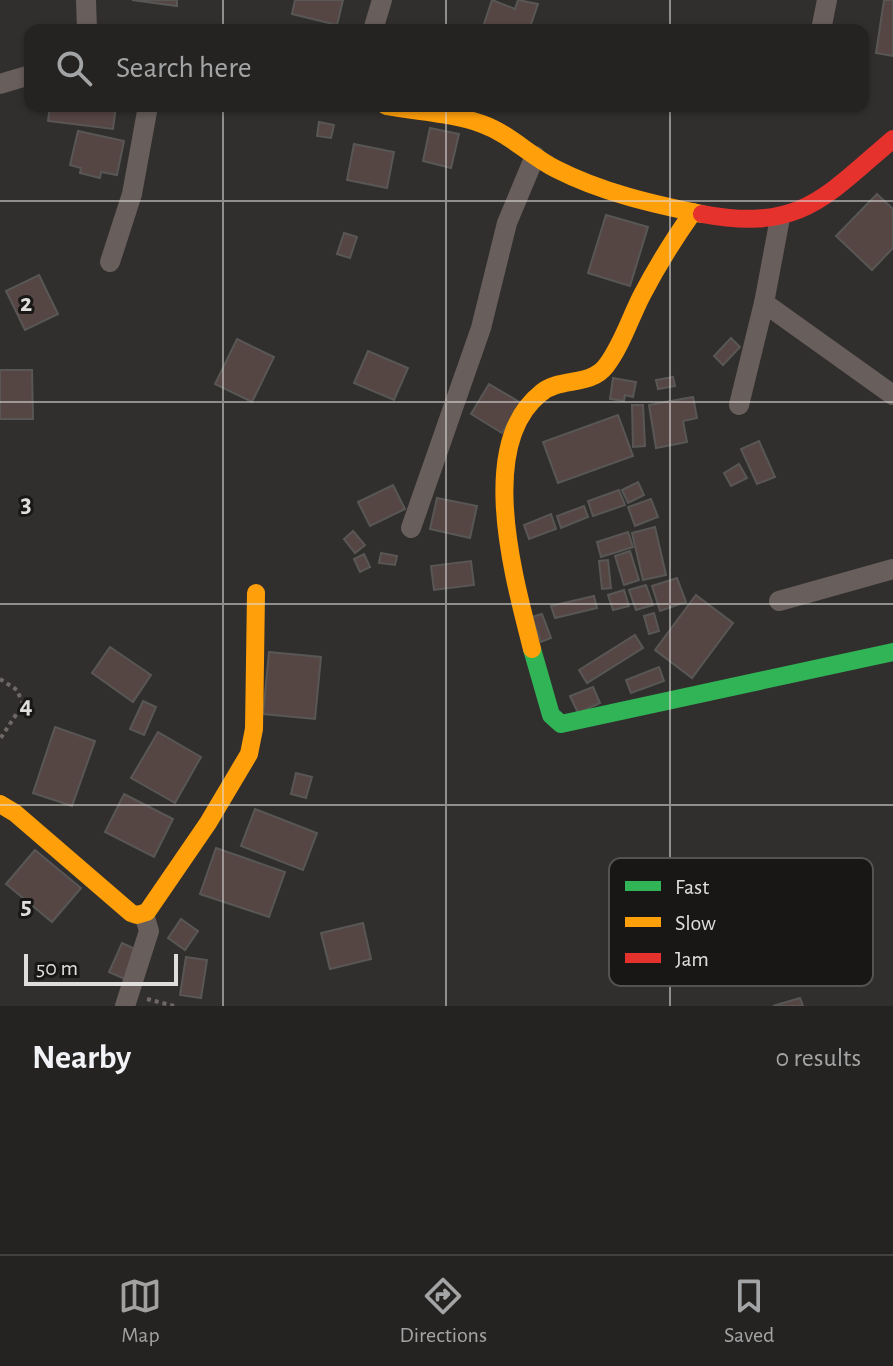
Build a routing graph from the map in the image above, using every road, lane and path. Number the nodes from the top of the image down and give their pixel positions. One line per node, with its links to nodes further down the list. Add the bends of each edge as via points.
1 (86, 0): 4 (street)
2 (382, 0): 5 (street)
3 (827, 0): 6 (street)
4 (87, 24)
5 (375, 24)
6 (822, 24)
7 (24, 77): 8 (street)
8 (0, 84)
9 (147, 112): 15 (street, via 132,194)
10 (419, 112): 12 (street, via 480,123)
11 (893, 139): 14 (street, via 826,194)
12 (535, 156): 13 (street, via 591,185); 19 (street, via 507,223 481,328)
13 (693, 212): 14 (street); 23 (street, via 647,284 607,366 591,379 557,382 541,391 508,450 504,521 525,626 551,715 561,724)
14 (780, 218): 16 (street)
15 (110, 262)
16 (764, 303): 17 (street); 18 (street)
17 (893, 395)
18 (739, 405)
19 (411, 528)
20 (893, 569): 22 (street)
21 (256, 593): 27 (street, via 249,754)
22 (779, 601)
23 (893, 652)
24 (0, 679): 25 (path, via 17,690 23,704)
25 (0, 739)
26 (0, 804): 27 (street, via 131,913)
27 (144, 914): 28 (street, via 149,931)
28 (138, 1002): 29 (path)
29 (174, 1006)

